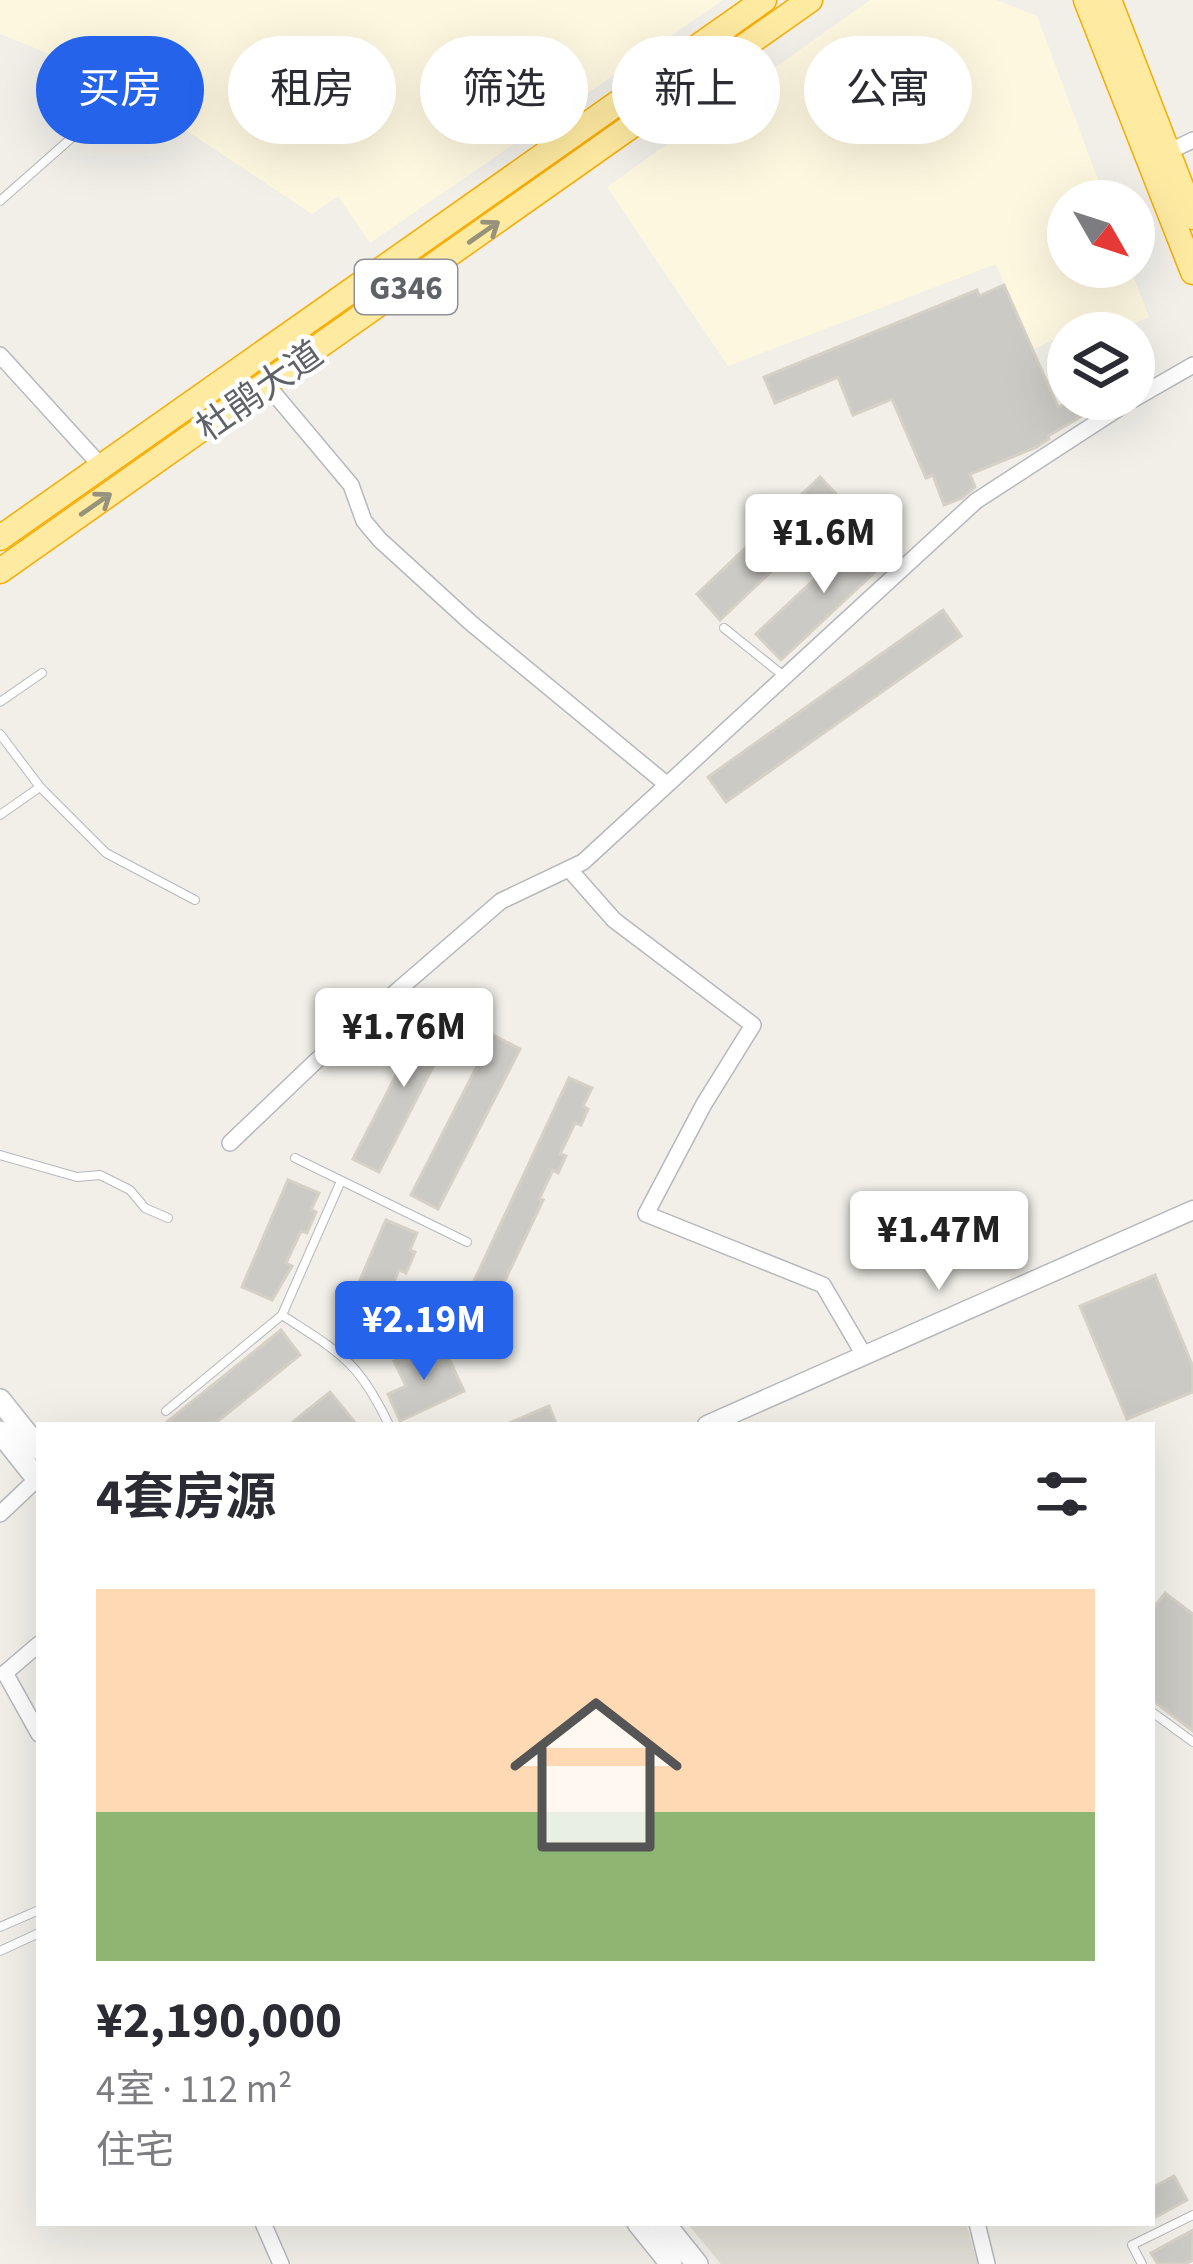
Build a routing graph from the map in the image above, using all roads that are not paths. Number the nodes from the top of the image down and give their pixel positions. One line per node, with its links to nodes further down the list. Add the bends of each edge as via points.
1 (764, 0): 16 (highway, 杜鹃大道 / G346)
2 (810, 0): 13 (highway, 杜鹃大道 / G346, one-way to 2)
3 (1086, 0): 10 (highway)
4 (1109, 0): 7 (highway)
5 (1193, 140): 7 (street)
6 (65, 144): 8 (lane)
7 (1168, 152): 9 (highway)
8 (0, 201)
9 (1193, 217)
10 (1193, 272)
11 (0, 356): 16 (street)
12 (1193, 365): 14 (street)
13 (267, 385): 18 (highway, 杜鹃大道 / G346, one-way to 13); 24 (street, via 351,485 380,540)
14 (1155, 387)
15 (1101, 420): 21 (street, via 976,501)
16 (102, 467): 17 (highway, 杜鹃大道 / G346)
17 (0, 538)
18 (0, 571)
19 (724, 628): 21 (lane)
20 (43, 673): 22 (lane)
21 (786, 678): 24 (street)
22 (0, 703)
23 (0, 734): 25 (lane)
24 (665, 783): 27 (street)
25 (40, 788): 26 (lane); 28 (lane, via 106,853)
26 (0, 815)
27 (569, 868): 29 (street, via 501,902); 37 (street, via 614,920 753,1025 646,1214 824,1285)
28 (195, 900)
29 (230, 1143)
30 (0, 1155): 34 (lane, via 77,1177 100,1175)
31 (295, 1158): 32 (lane)
32 (341, 1181): 35 (lane); 36 (lane)
33 (1193, 1210): 37 (street)
34 (168, 1219)
35 (467, 1242)
36 (282, 1315): 39 (lane); 40 (lane, via 349,1359)
37 (865, 1355): 41 (street)
38 (0, 1400): 43 (main road)
39 (166, 1411)
40 (387, 1422)
41 (714, 1422)
42 (0, 1432): 44 (main road)
43 (36, 1445)
44 (36, 1477)
45 (36, 1482): 46 (street)
46 (0, 1514)
47 (36, 1646): 49 (street, via 4,1673)
48 (1155, 1714): 50 (lane)
49 (36, 1729)
50 (1193, 1742)
51 (36, 1911): 52 (lane)
52 (0, 1928)
53 (36, 1935): 54 (lane)
54 (0, 1951)
55 (1193, 2215): 64 (lane, via 1132,2245)
56 (264, 2226): 60 (street)
57 (640, 2226): 61 (main road)
58 (666, 2226): 62 (main road)
59 (978, 2226): 63 (street)
60 (281, 2264)
61 (671, 2264)
62 (697, 2264)
63 (986, 2264)
64 (1142, 2264)

